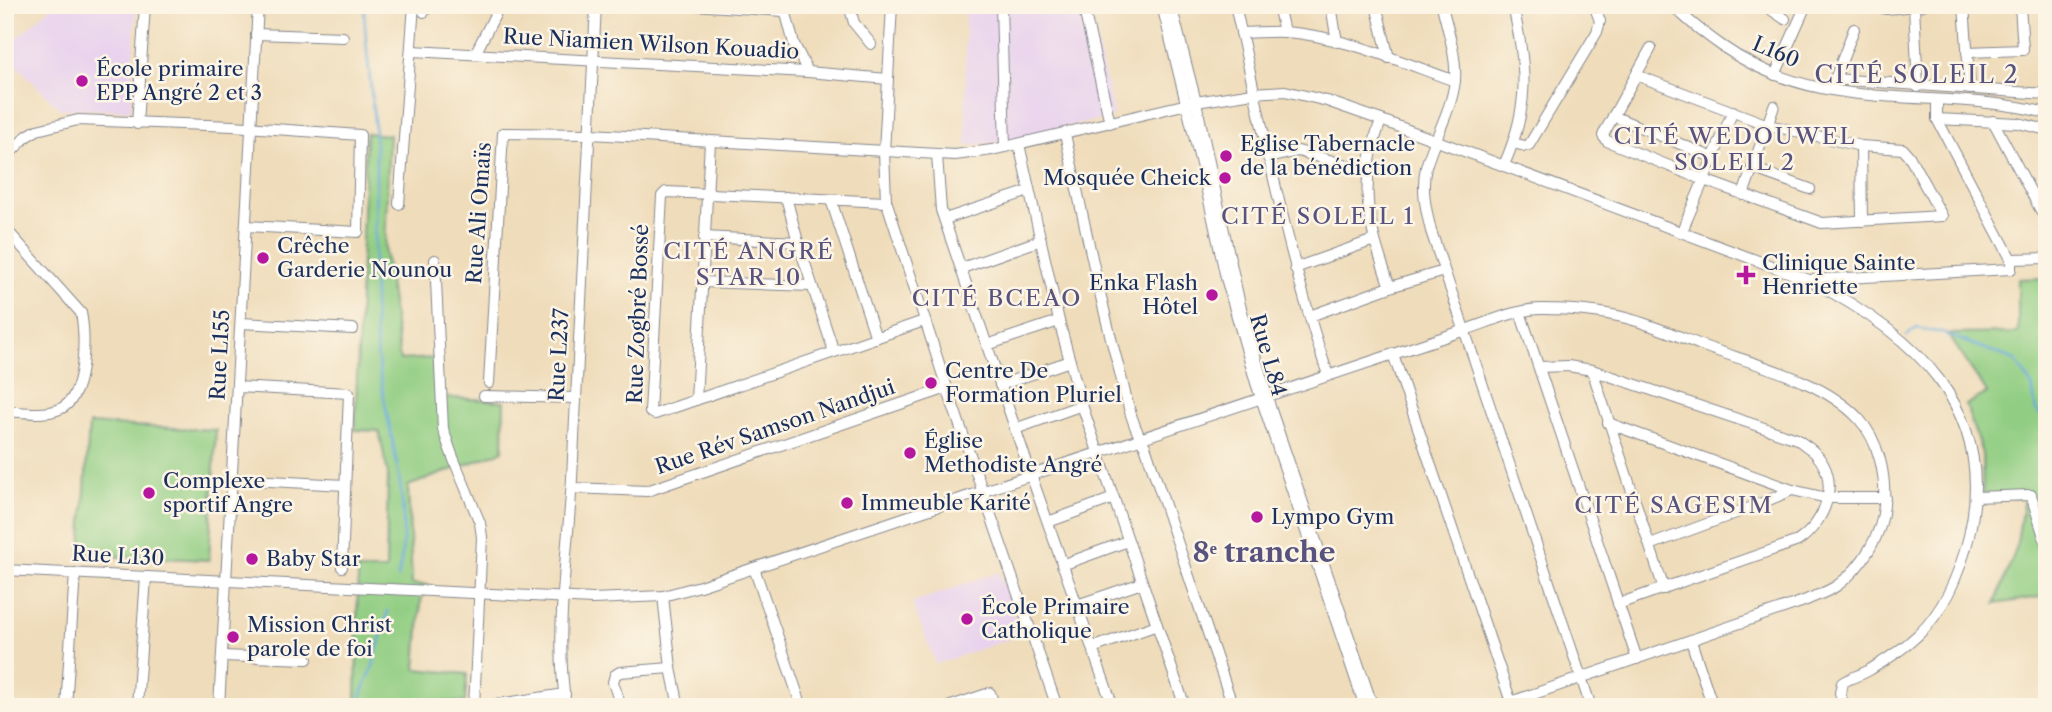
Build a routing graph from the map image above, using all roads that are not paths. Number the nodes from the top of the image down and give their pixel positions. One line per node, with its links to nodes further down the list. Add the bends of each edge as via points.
1 (145, 5): 63 (street)
2 (258, 5): 32 (street, Rue L155)
3 (414, 5): 37 (street)
4 (500, 5): 39 (street)
5 (596, 5): 41 (street, Rue L237)
6 (693, 5): 27 (street)
7 (849, 5): 35 (street, via 855,23)
8 (892, 5): 45 (street)
9 (1001, 5): 74 (street)
10 (1083, 5): 62 (street)
11 (1162, 5): 54 (street, Rue L84)
12 (1171, 5): 54 (street, Rue L84)
13 (1235, 5): 31 (street)
14 (1278, 5): 30 (street)
15 (1331, 5): 34 (street)
16 (1376, 5): 40 (street)
17 (1442, 5): 47 (street)
18 (1513, 5): 71 (street, via 1525,93)
19 (1594, 5): 71 (street, via 1600,21 1597,32 1531,142 1525,146)
20 (1673, 5): 44 (street, L160, via 1732,53)
21 (1764, 5): 28 (street)
22 (1806, 5): 44 (street)
23 (1866, 5): 26 (street, via 1887,9)
24 (1964, 5): 38 (street)
25 (2020, 5): 38 (street, via 2022,50)
26 (1919, 6): 48 (street)
27 (784, 8): 42 (street)
28 (1785, 19)
29 (1854, 29): 46 (street)
30 (1284, 32): 31 (street); 34 (street)
31 (1241, 33): 51 (street)
32 (256, 34): 33 (street); 65 (street, Rue L155)
33 (343, 37)
34 (1337, 42): 40 (street)
35 (871, 44)
36 (1651, 48): 43 (street)
37 (412, 51): 39 (street, Rue Niamien Wilson Kouadio); 91 (street)
38 (1967, 51): 49 (street)
39 (475, 54): 41 (street, Rue Niamien Wilson Kouadio)
40 (1389, 58): 47 (street)
41 (593, 60): 42 (street, Rue Niamien Wilson Kouadio); 67 (street, Rue L237)
42 (808, 72): 45 (street, Rue Niamien Wilson Kouadio)
43 (1636, 75): 56 (street); 58 (street)
44 (1775, 75): 50 (street, L160)
45 (888, 79): 75 (street)
46 (1834, 79): 48 (street); 50 (street)
47 (1455, 81): 69 (street)
48 (1917, 87): 49 (street)
49 (1970, 89): 52 (street)
50 (1831, 92): 53 (street, L160)
51 (1254, 93): 54 (street); 60 (street, via 1291,93); 78 (street)
52 (2047, 94)
53 (1937, 101): 57 (street, L160, via 2013,105); 59 (street)
54 (1191, 104): 62 (street); 133 (street, Rue L84, via 1226,278)
55 (1774, 106): 64 (street)
56 (1732, 111): 64 (street); 79 (street)
57 (2047, 113)
58 (1613, 116): 79 (street); 83 (street, via 1604,133 1607,141)
59 (1937, 118): 61 (street); 104 (street)
60 (1381, 120): 69 (street); 82 (street)
61 (1993, 121): 66 (street); 92 (street)
62 (1110, 123): 68 (street)
63 (137, 124): 65 (street); 77 (street, via 78,120 46,126 27,136)
64 (1768, 125): 73 (street); 81 (street)
65 (252, 128): 96 (street, Rue L155); 96 (street, via 360,135 358,232)
66 (2047, 130)
67 (590, 134): 70 (street); 128 (street, Rue Ali Omaïs, via 507,131 502,136); 134 (street, Rue L237)
68 (1065, 134): 72 (street); 140 (street, via 1100,297)
69 (1437, 141): 80 (street); 108 (street, via 1424,185)
70 (710, 142): 75 (street); 86 (street)
71 (1513, 143): 80 (street)
72 (1019, 144): 74 (street); 85 (street)
73 (1861, 146): 94 (street); 94 (street, via 1903,149 1942,214 1938,218)
74 (1005, 147): 76 (street)
75 (884, 152): 76 (street); 90 (street)
76 (937, 155): 93 (street)
77 (5, 158)
78 (1268, 158): 82 (street, via 1298,150); 107 (street)
79 (1714, 158): 83 (street)
80 (1504, 165): 98 (street)
81 (1752, 169): 84 (street); 87 (street)
82 (1367, 171): 101 (street)
83 (1704, 180): 87 (street); 98 (street)
84 (1810, 189)
85 (1029, 191): 93 (street); 100 (street)
86 (707, 192): 88 (street, Rue Zogbré Bossé); 99 (street); 135 (street, Rue Zogbré Bossé, via 670,191 662,196 650,412)
87 (1743, 195): 94 (street, via 1822,223)
88 (786, 197): 89 (street, Rue Zogbré Bossé); 102 (street)
89 (831, 200): 90 (street, Rue Zogbré Bossé); 120 (street)
90 (886, 202): 115 (street)
91 (399, 204)
92 (2043, 208): 95 (street)
93 (945, 219): 106 (street)
94 (1862, 221)
95 (2047, 222)
96 (246, 226): 117 (street, Rue L155)
97 (5, 228): 137 (street, via 81,313 84,327 77,392 69,404 43,413)
98 (1682, 231): 109 (street)
99 (704, 237): 102 (street); 110 (street)
100 (1041, 240): 106 (street); 116 (street)
101 (1374, 240): 107 (street); 112 (street)
102 (798, 242): 111 (street)
103 (2047, 258): 104 (street)
104 (2011, 259): 109 (street, via 2011,269 2005,271)
105 (435, 260): 165 (street, via 443,429 480,523)
106 (962, 268): 121 (street)
107 (1294, 268): 114 (street)
108 (1444, 271): 112 (street); 119 (street)
109 (1809, 280): 148 (street, via 1885,324 1932,370 1966,432)
110 (702, 282): 111 (street); 135 (street)
111 (812, 286): 122 (street)
112 (1390, 287): 114 (street)
113 (1520, 312): 119 (street, Rue L130); 125 (street); 151 (street, Rue L130, via 1568,310 1628,318 1826,393 1848,408 1872,440)
114 (1310, 316): 127 (street)
115 (924, 321): 120 (street, Rue Zogbré Bossé); 131 (street)
116 (1059, 321): 121 (street); 124 (street)
117 (241, 323): 118 (street); 130 (street, Rue L155)
118 (353, 329)
119 (1465, 330): 123 (street, Rue L130); 177 (street)
120 (876, 338): 122 (street, Rue Zogbré Bossé)
121 (987, 345): 129 (street)
122 (834, 352): 135 (street, Rue Zogbré Bossé)
123 (1393, 354): 127 (street, Rue L130); 179 (street)
124 (1070, 362): 129 (street); 136 (street)
125 (1539, 367): 126 (street); 168 (street)
126 (1592, 370): 138 (street); 150 (street, via 1797,439 1823,464)
127 (1328, 375): 133 (street, Rue L130)
128 (489, 383)
129 (1000, 385): 139 (street)
130 (238, 387): 143 (street, Rue L155); 144 (street, via 349,393)
131 (947, 388): 145 (street, Rue Rév Samson Nandjui, via 647,491); 147 (street)
132 (484, 396): 134 (street)
133 (1263, 397): 140 (street, Rue L130); 195 (street, Rue L84); 196 (street, Rue L84)
134 (576, 398): 145 (street, Rue L237)
135 (696, 400)
136 (1082, 405): 139 (street); 141 (street)
137 (5, 411)
138 (1608, 423): 146 (street); 154 (street)
139 (1015, 429): 142 (street)
140 (1139, 438): 141 (street, Rue L130); 194 (street)
141 (1098, 452): 142 (street, Rue L130); 149 (street)
142 (1031, 475): 147 (street, Rue L130); 152 (street)
143 (233, 479): 144 (street); 162 (street, Rue L155)
144 (345, 485): 157 (street)
145 (572, 488): 167 (street, Rue L237)
146 (1792, 490): 150 (street); 154 (street)
147 (982, 491): 158 (street, Rue L130); 191 (street)
148 (1975, 497): 155 (street, via 2031,495); 200 (street, via 1958,575 1942,605 1896,653 1842,683)
149 (1114, 498): 152 (street); 153 (street)
150 (1827, 498): 151 (street); 164 (street, via 1821,518 1798,541)
151 (1885, 498): 171 (street, via 1884,514 1868,551 1836,586)
152 (1048, 522): 156 (street)
153 (1128, 541): 156 (street); 163 (street)
154 (1650, 545): 164 (street)
155 (2047, 546)
156 (1062, 565): 169 (street)
157 (342, 568)
158 (754, 568): 166 (street, Rue L130); 188 (street)
159 (5, 570): 160 (street, Rue L130)
160 (75, 573): 161 (street, Rue L130); 181 (street)
161 (146, 577): 162 (street, Rue L130); 182 (street)
162 (228, 581): 165 (street, Rue L130); 173 (street, Rue L155)
163 (1142, 583): 169 (street); 170 (street)
164 (1664, 589): 168 (street)
165 (479, 594): 167 (street, Rue L130); 184 (street)
166 (663, 596): 167 (street, Rue L130); 176 (street)
167 (564, 597): 178 (street, Rue L237)
168 (1618, 604): 175 (street)
169 (1077, 605): 172 (street)
170 (1157, 625): 172 (street); 193 (street)
171 (1691, 641): 175 (street); 199 (street)
172 (1092, 648): 192 (street)
173 (222, 656): 174 (street); 183 (street, Rue L155)
174 (307, 659)
175 (1637, 659): 177 (street)
176 (671, 668): 186 (street, via 615,675); 187 (street)
177 (1581, 678): 179 (street); 198 (street)
178 (565, 694): 180 (street); 185 (street, Rue L237)
179 (1511, 702): 197 (street)
180 (498, 704)
181 (66, 707)
182 (137, 707)
183 (219, 707)
184 (474, 707)
185 (566, 707)
186 (621, 707)
187 (679, 707)
188 (802, 707)
189 (948, 707): 190 (street, via 987,693)
190 (995, 707)
191 (1057, 707)
192 (1113, 707)
193 (1185, 707)
194 (1233, 707)
195 (1365, 707)
196 (1373, 707)
197 (1496, 707)
198 (1591, 707)
199 (1713, 707)
200 (1844, 707)

